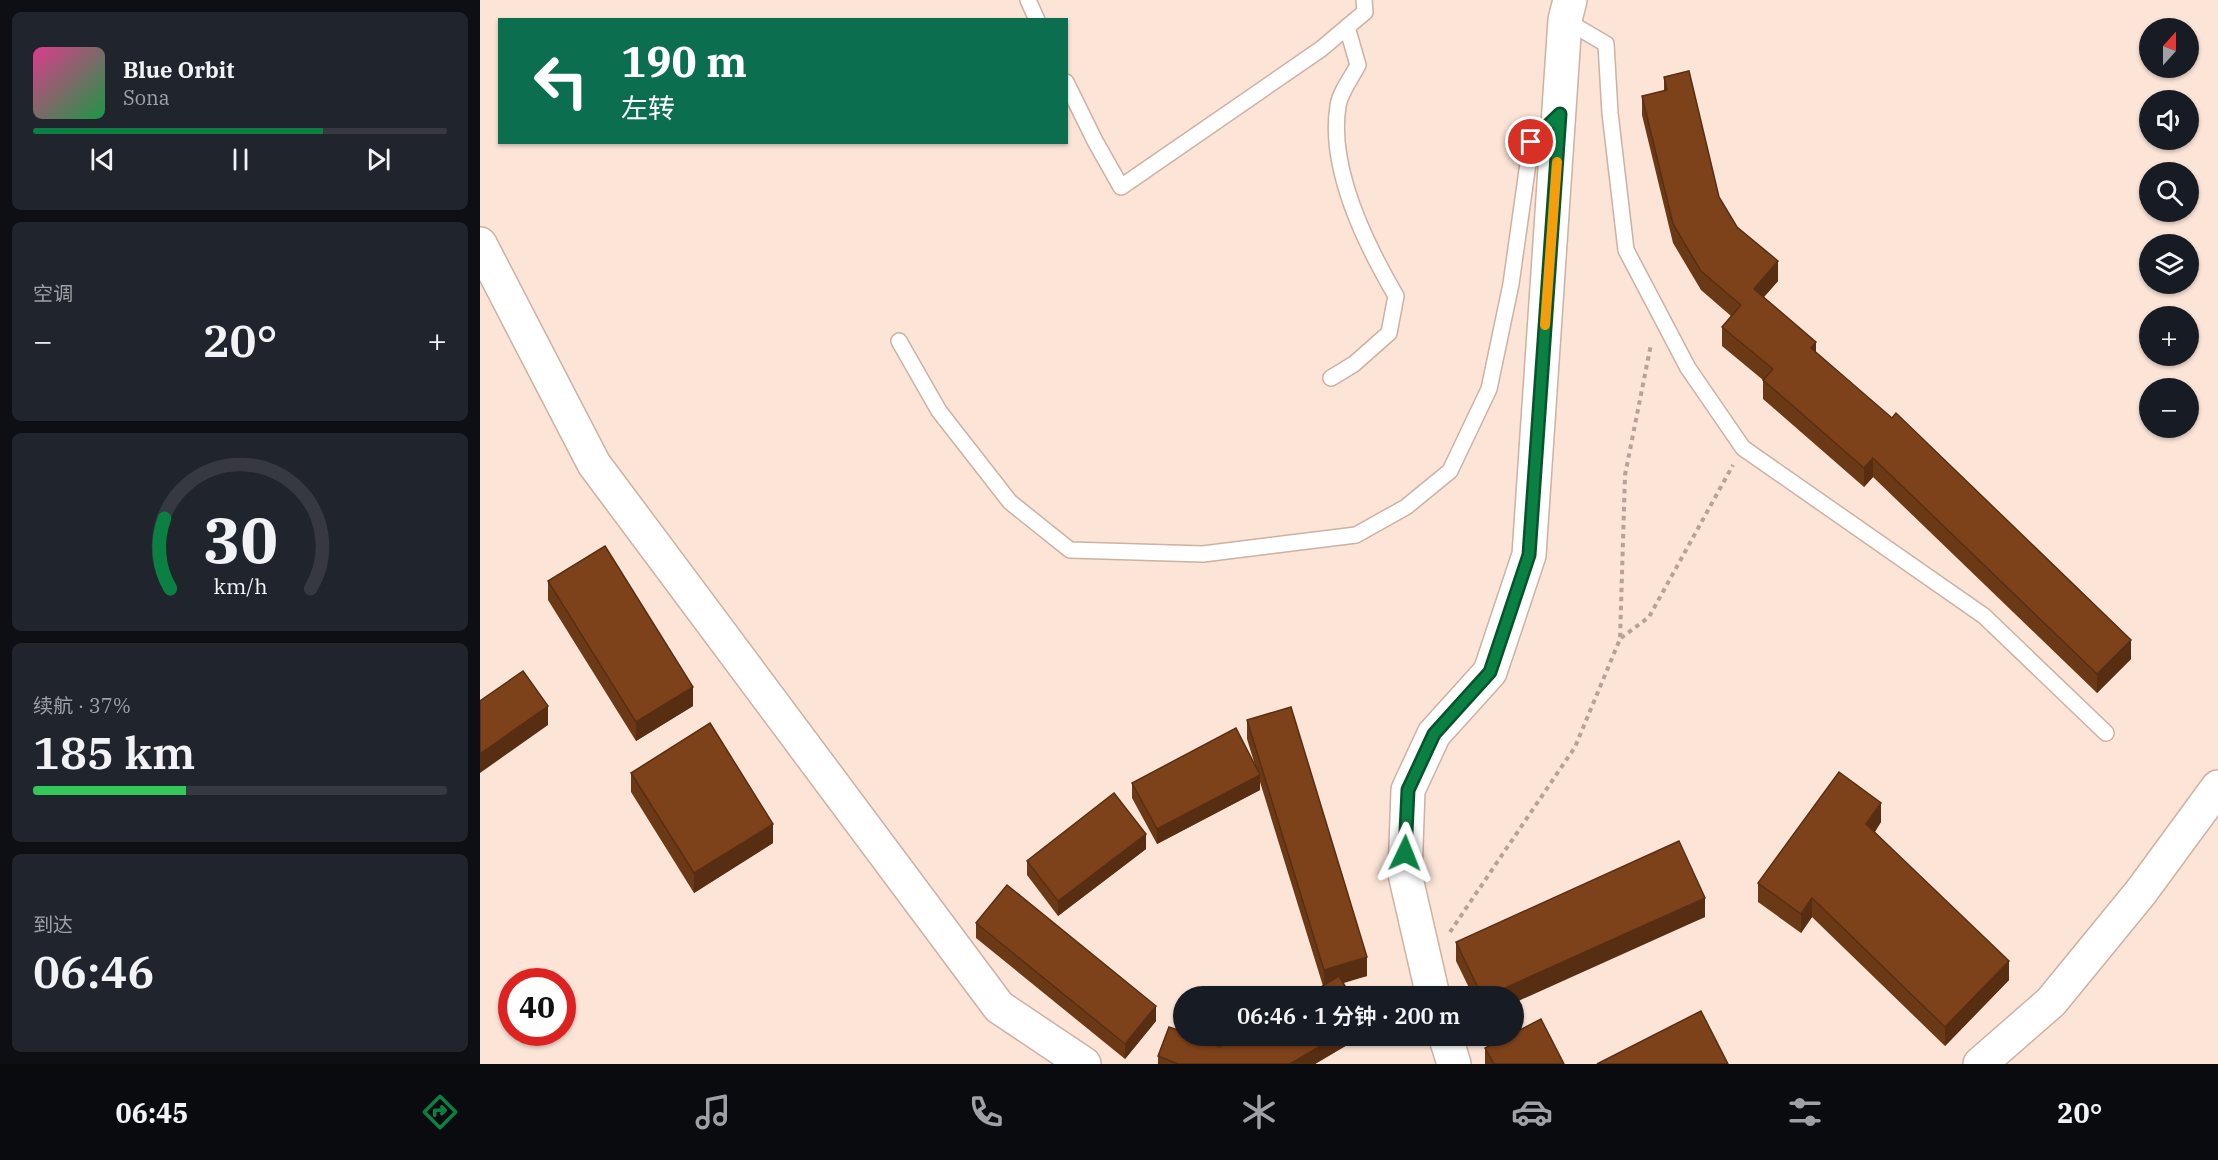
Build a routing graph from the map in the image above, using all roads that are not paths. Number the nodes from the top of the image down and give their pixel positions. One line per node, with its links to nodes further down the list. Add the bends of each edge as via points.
1 (1028, 0): 4 (lane)
2 (1364, 0): 5 (lane, via 1365,12)
3 (1568, 10): 7 (street); 11 (lane, via 1606,44 1626,250 1688,368 1743,447 1984,616)
4 (1036, 18)
5 (1347, 27): 6 (lane, via 1121,187); 10 (lane, via 1358,65 1338,104 1335,146 1357,219 1396,296 1389,333 1354,364)
6 (1068, 86)
7 (1560, 114): 9 (lane, via 1531,142 1511,285 1489,389 1450,471 1406,507 1356,535 1203,554 1070,550 1010,502 939,411); 13 (street, via 1529,555 1490,672 1434,734 1408,790 1404,874)
8 (480, 244): 15 (street, via 594,464 999,1007)
9 (899, 341)
10 (1331, 378)
11 (2106, 734)
12 (2218, 787): 17 (street, via 2051,1002)
13 (1429, 983)
14 (1448, 1046): 16 (street)
15 (1084, 1064)
16 (1454, 1064)
17 (1980, 1064)

